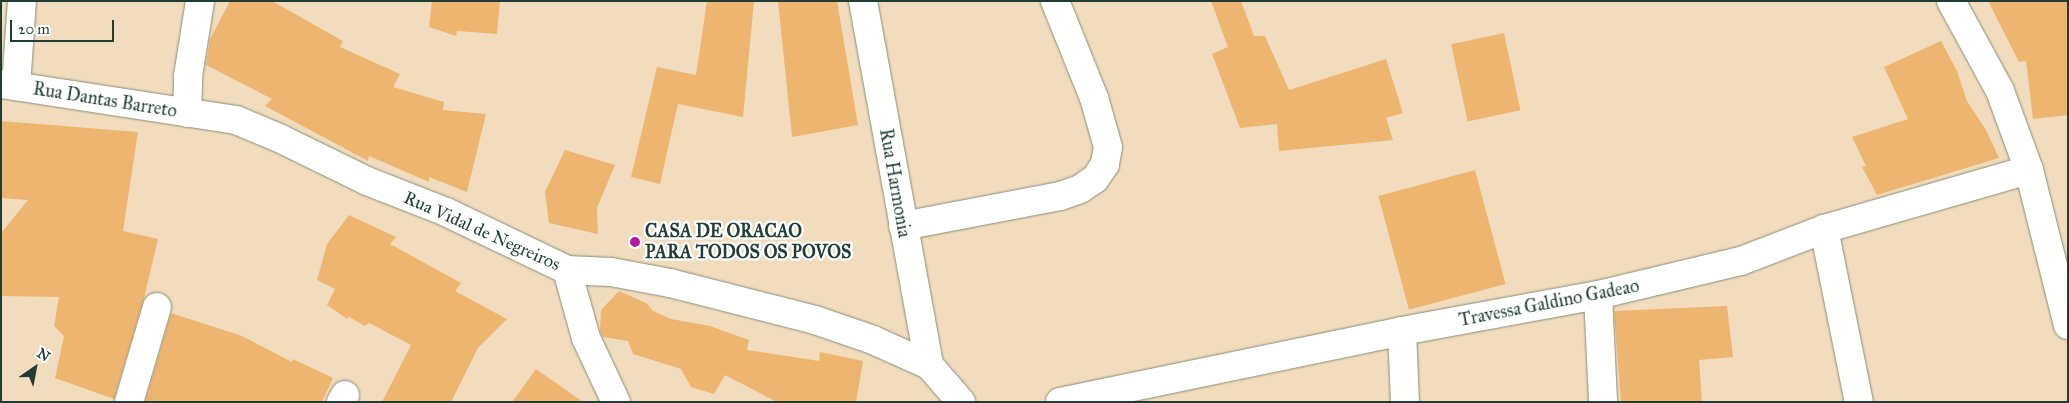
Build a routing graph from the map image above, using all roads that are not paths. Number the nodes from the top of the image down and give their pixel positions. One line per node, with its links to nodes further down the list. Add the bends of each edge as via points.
1 (22, 1): 6 (street)
2 (200, 1): 7 (street, Rua Dantas Barreto, via 188,76)
3 (863, 1): 9 (street, Rua Harmonia)
4 (1055, 1): 9 (street, via 1094,98 1108,147 1105,164 1095,179 1060,196)
5 (1951, 1): 8 (street, via 2000,91)
6 (8, 85): 7 (street, Rua Dantas Barreto)
7 (187, 113): 12 (street, Rua Vidal de Negreiros, via 236,120 367,181 446,212)
8 (2029, 170): 10 (street, Travessa Galdino Gadeao); 11 (street)
9 (903, 226): 17 (street, Rua Harmonia)
10 (1824, 229): 13 (street, Travessa Galdino Gadeao, via 1741,261); 24 (street)
11 (2060, 259): 15 (street)
12 (568, 270): 17 (street, Rua Vidal de Negreiros, via 611,272 650,279 765,306 873,340); 19 (street, via 586,338)
13 (1598, 295): 16 (street, Travessa Galdino Gadeao); 23 (street)
14 (157, 307): 18 (street)
15 (2068, 324)
16 (1402, 331): 21 (street, Travessa Galdino Gadeao); 22 (street)
17 (929, 365): 20 (street)
18 (129, 402)
19 (616, 402)
20 (961, 402)
21 (1060, 402)
22 (1405, 402)
23 (1603, 402)
24 (1859, 402)

